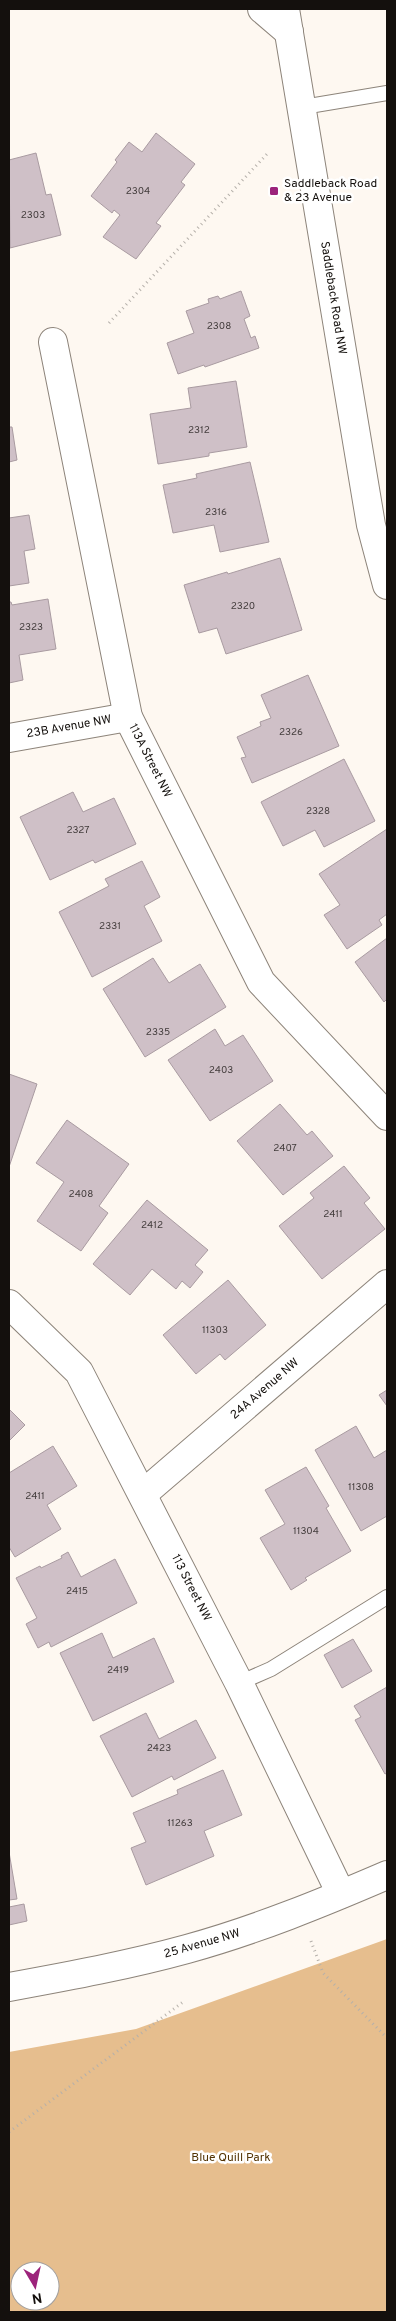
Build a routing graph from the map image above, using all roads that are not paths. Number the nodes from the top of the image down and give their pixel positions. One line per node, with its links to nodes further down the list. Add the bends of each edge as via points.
1 (262, 9): 2 (street)
2 (287, 20): 4 (street, Saddleback Road NW)
3 (387, 93): 4 (lane)
4 (302, 107): 6 (street, Saddleback Road NW)
5 (53, 342): 8 (street, 113A Street NW)
6 (379, 524): 7 (street, Saddleback Road NW)
7 (387, 585)
8 (128, 717): 9 (street, 23B Avenue NW); 10 (street, 113A Street NW, via 261,982)
9 (9, 738)
10 (387, 1116)
11 (387, 1284): 13 (street, 24A Avenue NW)
12 (9, 1304): 13 (street, 113 Street NW, via 80,1372)
13 (144, 1493): 15 (street, 113 Street NW)
14 (387, 1596): 15 (lane, via 270,1669)
15 (239, 1683): 17 (street, 113 Street NW)
16 (387, 1875): 17 (street, 25 Avenue NW)
17 (342, 1894): 18 (street, 25 Avenue NW, via 187,1949)
18 (9, 1987)

